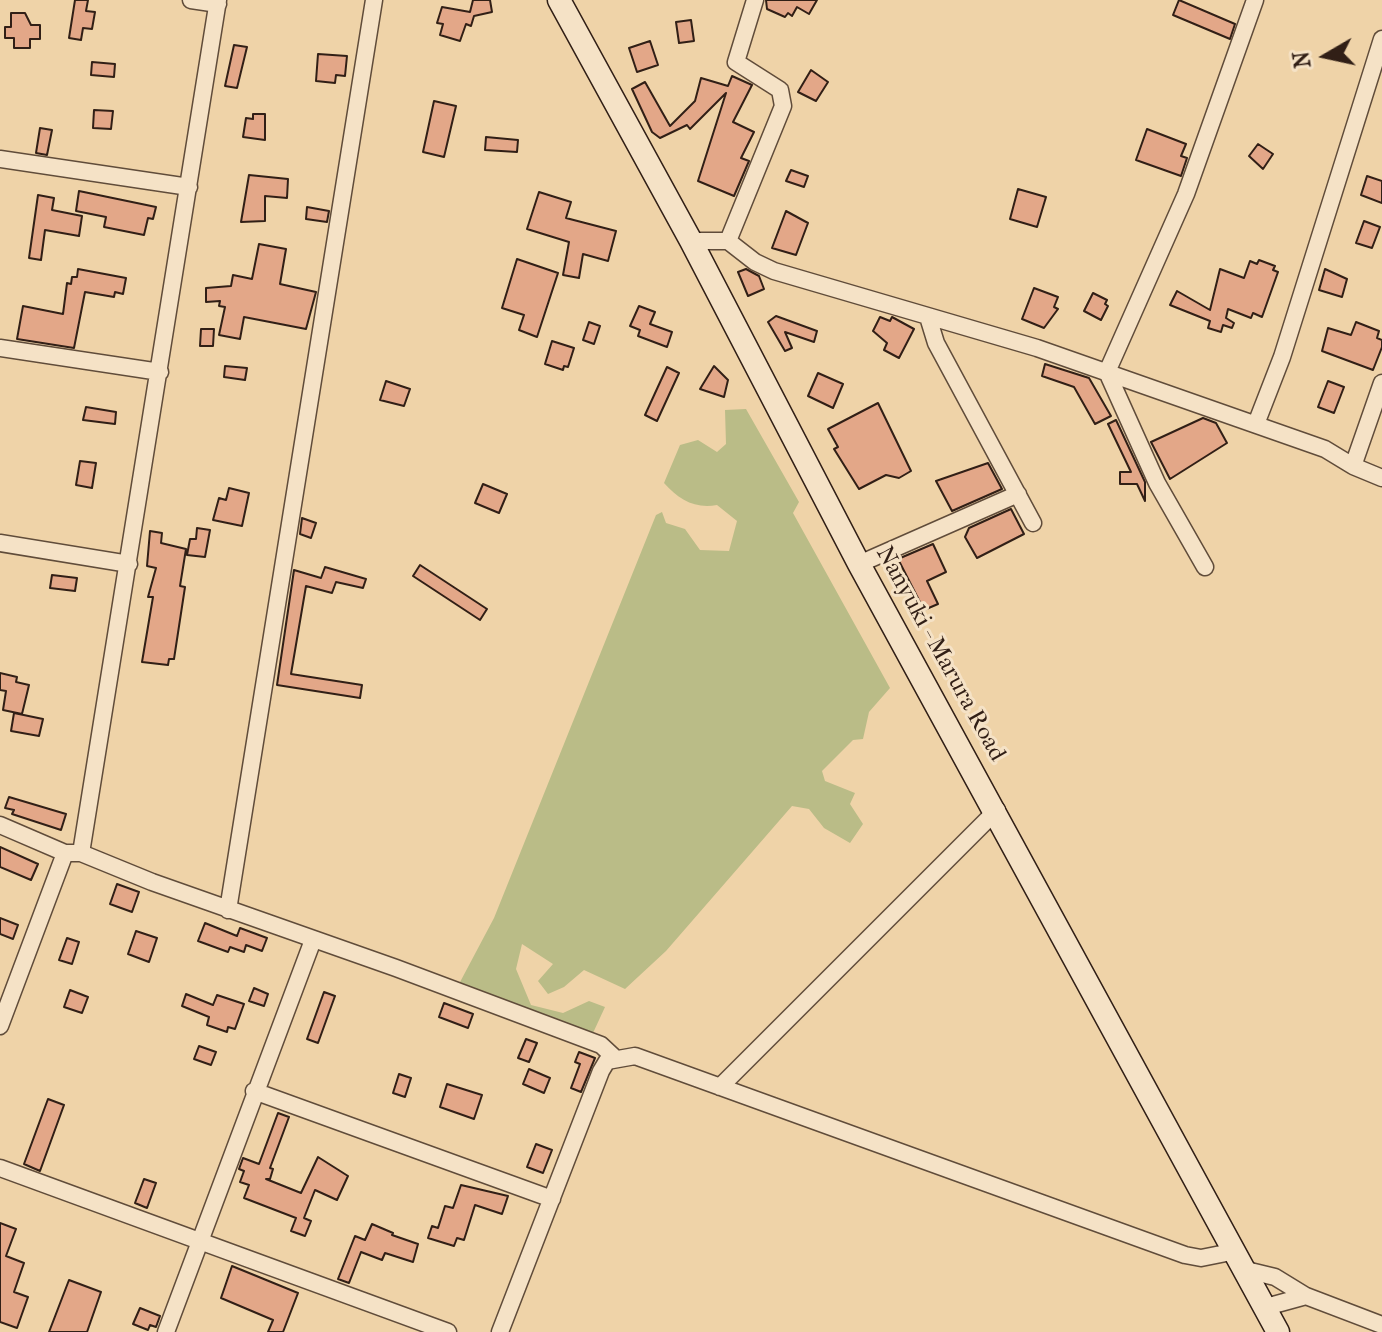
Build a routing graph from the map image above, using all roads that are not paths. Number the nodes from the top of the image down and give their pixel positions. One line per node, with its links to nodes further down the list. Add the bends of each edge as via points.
1 (191, 0): 6 (street)
2 (374, 0): 29 (street)
3 (559, 0): 10 (street, Nanyuki - Marura Road)
4 (755, 0): 11 (street, via 736,62 780,90 783,106)
5 (1255, 0): 15 (street, via 1186,194)
6 (218, 2): 9 (street)
7 (1382, 39): 17 (street)
8 (0, 159): 9 (street)
9 (189, 187): 14 (street)
10 (691, 241): 11 (street); 24 (street, Nanyuki - Marura Road)
11 (728, 241): 12 (street, via 774,271)
12 (928, 317): 15 (street); 20 (street, via 936,343)
13 (0, 348): 14 (street)
14 (160, 372): 23 (street)
15 (1107, 372): 17 (street); 25 (street, via 1157,483)
16 (1382, 383): 18 (street)
17 (1256, 424): 18 (street, via 1325,449)
18 (1353, 466): 19 (street)
19 (1382, 478)
20 (1018, 494): 21 (street); 24 (street)
21 (1033, 523)
22 (0, 543): 23 (street)
23 (129, 564): 28 (street)
24 (859, 564): 26 (street, Nanyuki - Marura Road)
25 (1205, 567)
26 (997, 810): 34 (street); 39 (street, Nanyuki - Marura Road)
27 (0, 825): 28 (street)
28 (73, 853): 29 (street); 31 (street)
29 (228, 910): 30 (street)
30 (313, 940): 33 (street, via 601,1045); 35 (street)
31 (5, 996): 32 (street)
32 (0, 1026)
33 (615, 1058): 34 (street, via 635,1056); 37 (street, via 601,1071)
34 (720, 1087): 39 (street, via 1185,1255)
35 (254, 1091): 37 (street); 38 (street)
36 (0, 1168): 38 (street)
37 (552, 1199): 45 (street)
38 (200, 1242): 43 (street); 44 (street)
39 (1241, 1261): 40 (street); 41 (street, Nanyuki - Marura Road)
40 (1306, 1296): 41 (street); 42 (street)
41 (1266, 1307): 46 (street, Nanyuki - Marura Road)
42 (1382, 1325)
43 (166, 1332)
44 (448, 1332)
45 (500, 1332)
46 (1278, 1332)

